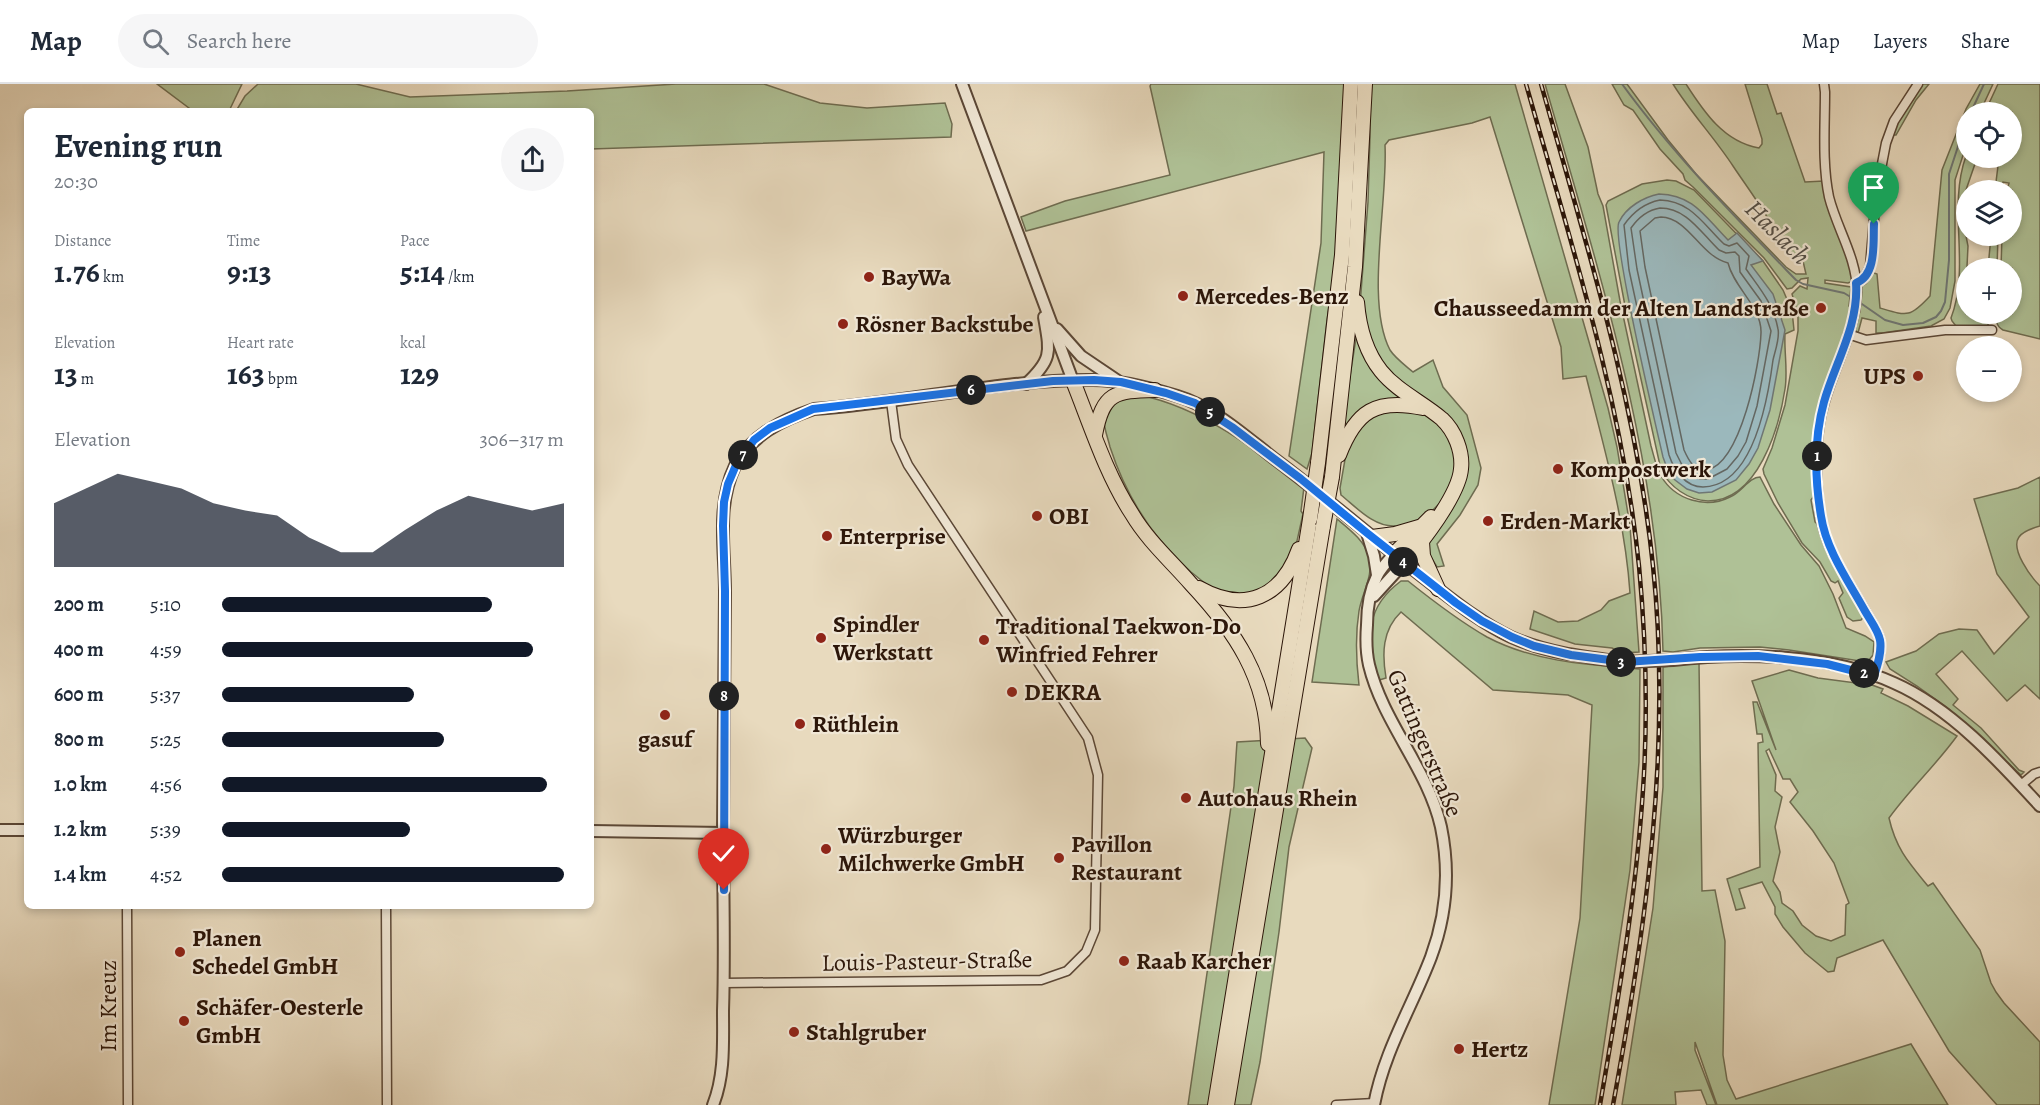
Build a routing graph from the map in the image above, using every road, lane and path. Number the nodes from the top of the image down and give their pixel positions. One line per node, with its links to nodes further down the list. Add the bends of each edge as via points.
1 (962, 84): 8 (street)
2 (1351, 84): 21 (highway, bridge, via 1342,255)
3 (1365, 84): 6 (highway)
4 (1824, 84): 7 (street, via 1829,197 1851,256)
5 (1918, 84): 7 (street, via 1894,121 1886,143 1870,267 1863,280)
6 (1355, 267): 17 (highway, via 1358,316 1370,354 1395,385); 19 (highway)
7 (1856, 283): 11 (street, via 1855,309)
8 (1040, 294): 9 (street); 14 (street, via 1048,353 1045,364)
9 (1052, 323): 12 (street); 13 (street, via 1081,356)
10 (1992, 330): 11 (street, via 1945,330 1866,340)
11 (1848, 334): 30 (street, via 1824,402 1818,434 1820,514 1832,552 1880,636)
12 (1073, 381): 13 (street); 14 (street); 18 (highway)
13 (1121, 382): 15 (street)
14 (1026, 384): 16 (street)
15 (1155, 390): 18 (highway, via 1113,396 1100,413); 23 (street, via 1195,403 1232,427)
16 (891, 401): 38 (street, via 813,409 770,428 748,448 728,484 723,526); 41 (street, Louis-Pasteur-Straße, via 896,439 908,465 1088,738 1098,775 1095,930 1086,952 1066,972 1041,980)
17 (1430, 410): 19 (highway, via 1389,405 1371,410 1351,428); 20 (highway, via 1444,421 1460,452 1461,470)
18 (1095, 435): 27 (highway, via 1117,489 1133,516)
19 (1332, 477): 47 (highway, bridge)
20 (1446, 504): 22 (highway); 24 (highway)
21 (1310, 519): 27 (highway, via 1290,572 1263,596 1223,598); 32 (highway)
22 (1421, 526): 23 (highway, via 1395,534); 25 (highway)
23 (1370, 535): 25 (street); 26 (street)
24 (1422, 542): 25 (highway); 28 (highway, via 1423,556)
25 (1399, 559): 26 (street, Gattingerstraße); 28 (street); 29 (street)
26 (1377, 575): 29 (street, Gattingerstraße)
27 (1191, 583): 32 (highway, via 1238,641 1253,670 1268,732)
28 (1438, 589): 30 (street, bridge, via 1512,637 1571,655 1625,662 1782,657)
29 (1370, 601): 42 (street, Gattingerstraße, via 1366,639 1369,665 1379,694 1434,804 1447,862 1442,920 1431,956 1388,1054)
30 (1874, 676): 33 (street, via 1917,696 1956,723)
31 (2040, 772): 33 (street)
32 (1268, 779): 46 (highway)
33 (2021, 785): 34 (street)
34 (2040, 806)
35 (0, 830): 36 (street)
36 (24, 830)
37 (594, 831): 38 (street)
38 (723, 833): 41 (street)
39 (127, 909): 43 (street, Im Kreuz)
40 (386, 909): 44 (street)
41 (724, 983): 45 (street, via 722,1067)
42 (1375, 1104): 48 (street)
43 (128, 1105)
44 (387, 1105)
45 (713, 1105)
46 (1215, 1105)
47 (1227, 1105)
48 (1336, 1105)

